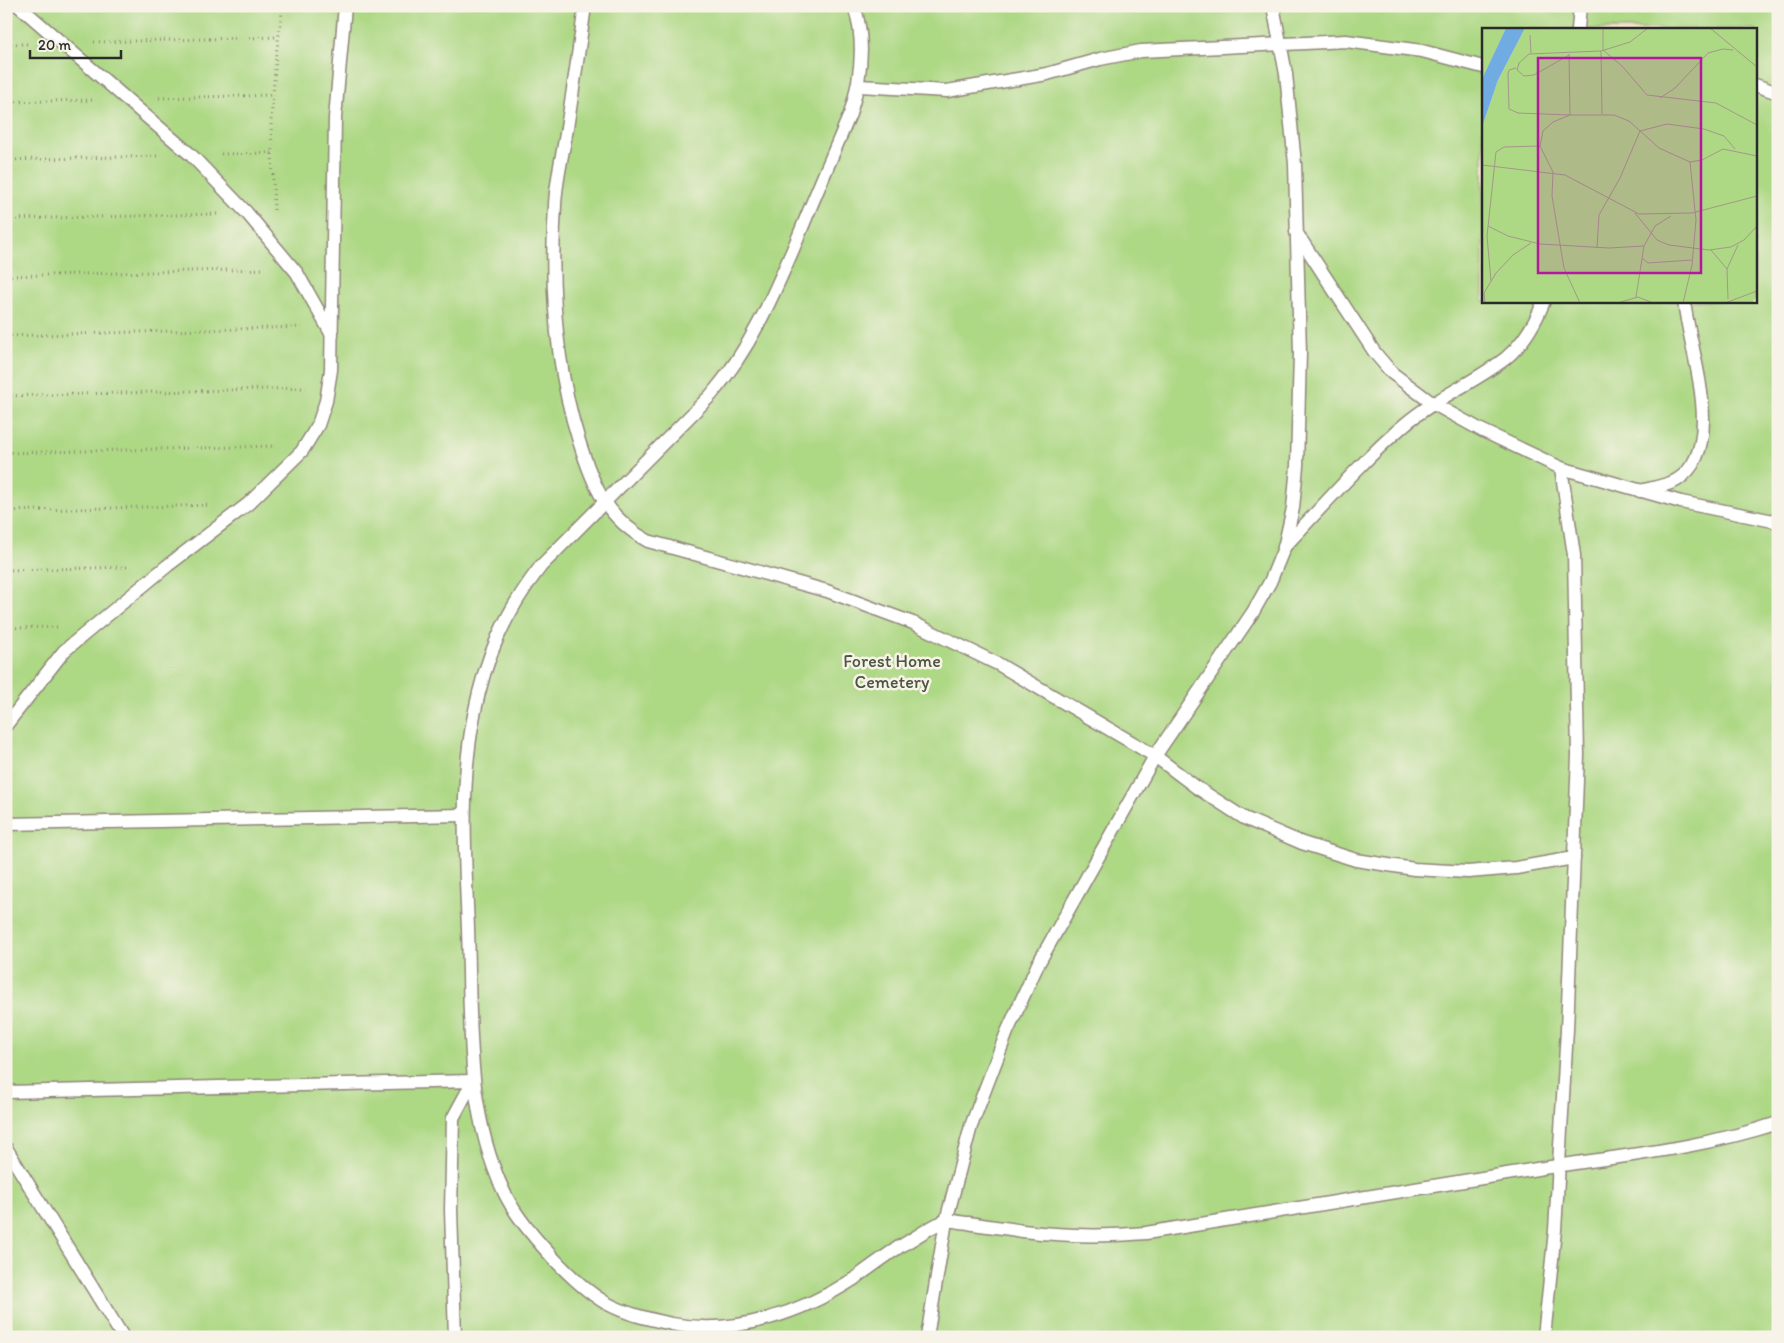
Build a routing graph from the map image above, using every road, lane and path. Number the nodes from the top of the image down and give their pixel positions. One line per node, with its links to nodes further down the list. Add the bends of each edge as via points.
1 (19, 6): 10 (lane)
2 (282, 6): 9 (path)
3 (345, 6): 28 (lane, via 335,118)
4 (586, 6): 38 (lane, via 555,203 552,282 569,410 594,485)
5 (854, 6): 15 (lane, via 861,52)
6 (1273, 6): 12 (lane)
7 (1580, 6): 8 (lane)
8 (1578, 28)
9 (278, 38): 10 (path); 17 (path)
10 (61, 43): 11 (path); 18 (lane)
11 (6, 44)
12 (1280, 44): 13 (lane, via 1346,41 1422,51); 15 (lane, via 1141,52 1100,59 1047,74 947,91); 22 (lane, via 1295,164)
13 (1482, 67)
14 (1756, 85): 16 (lane)
15 (859, 86): 38 (lane, via 775,292 749,345 711,395)
16 (1778, 93)
17 (272, 153): 18 (path); 23 (path)
18 (191, 155): 19 (path); 20 (lane)
19 (6, 160)
20 (247, 213): 21 (path); 23 (lane)
21 (6, 219)
22 (1296, 232): 32 (lane, via 1375,353 1392,373); 41 (lane, via 1300,353 1297,466 1293,508)
23 (274, 245): 24 (lane)
24 (293, 268): 25 (path); 28 (lane)
25 (6, 276)
26 (1544, 302): 32 (lane, via 1529,331 1507,357)
27 (1684, 302): 36 (lane, via 1701,404 1702,438 1689,470 1676,481)
28 (330, 332): 29 (path); 30 (lane)
29 (6, 336)
30 (329, 387): 31 (path); 33 (lane, via 318,425)
31 (6, 396)
32 (1432, 403): 35 (lane); 41 (lane, via 1378,448)
33 (306, 445): 34 (path); 37 (lane)
34 (6, 453)
35 (1561, 468): 36 (lane); 50 (lane, via 1574,555 1578,755)
36 (1638, 492): 40 (lane)
37 (248, 504): 39 (path); 42 (lane)
38 (604, 504): 47 (lane, via 631,532 648,541 827,591 913,623 998,664); 48 (lane, via 541,566 501,626 474,714)
39 (6, 511)
40 (1778, 522)
41 (1284, 548): 47 (lane, via 1254,612)
42 (167, 566): 43 (path); 44 (lane)
43 (6, 570)
44 (93, 626): 45 (path); 46 (lane, via 64,651)
45 (6, 628)
46 (6, 725)
47 (1155, 756): 50 (lane, via 1244,818 1302,843 1356,860 1414,869 1468,872); 56 (lane, via 1026,989 971,1126)
48 (464, 815): 49 (lane); 51 (lane)
49 (6, 824)
50 (1574, 858): 55 (lane)
51 (473, 1080): 52 (lane); 57 (lane, via 480,1125 505,1196 553,1257 579,1283 606,1303 638,1316); 59 (lane, via 453,1118 451,1210)
52 (6, 1092)
53 (1778, 1123): 55 (lane, via 1659,1152)
54 (6, 1148): 58 (lane)
55 (1559, 1166): 56 (lane, via 1117,1236 1077,1237); 61 (lane)
56 (946, 1220): 57 (lane, via 822,1298); 60 (lane)
57 (733, 1332)
58 (123, 1337)
59 (455, 1337)
60 (927, 1337)
61 (1544, 1337)

